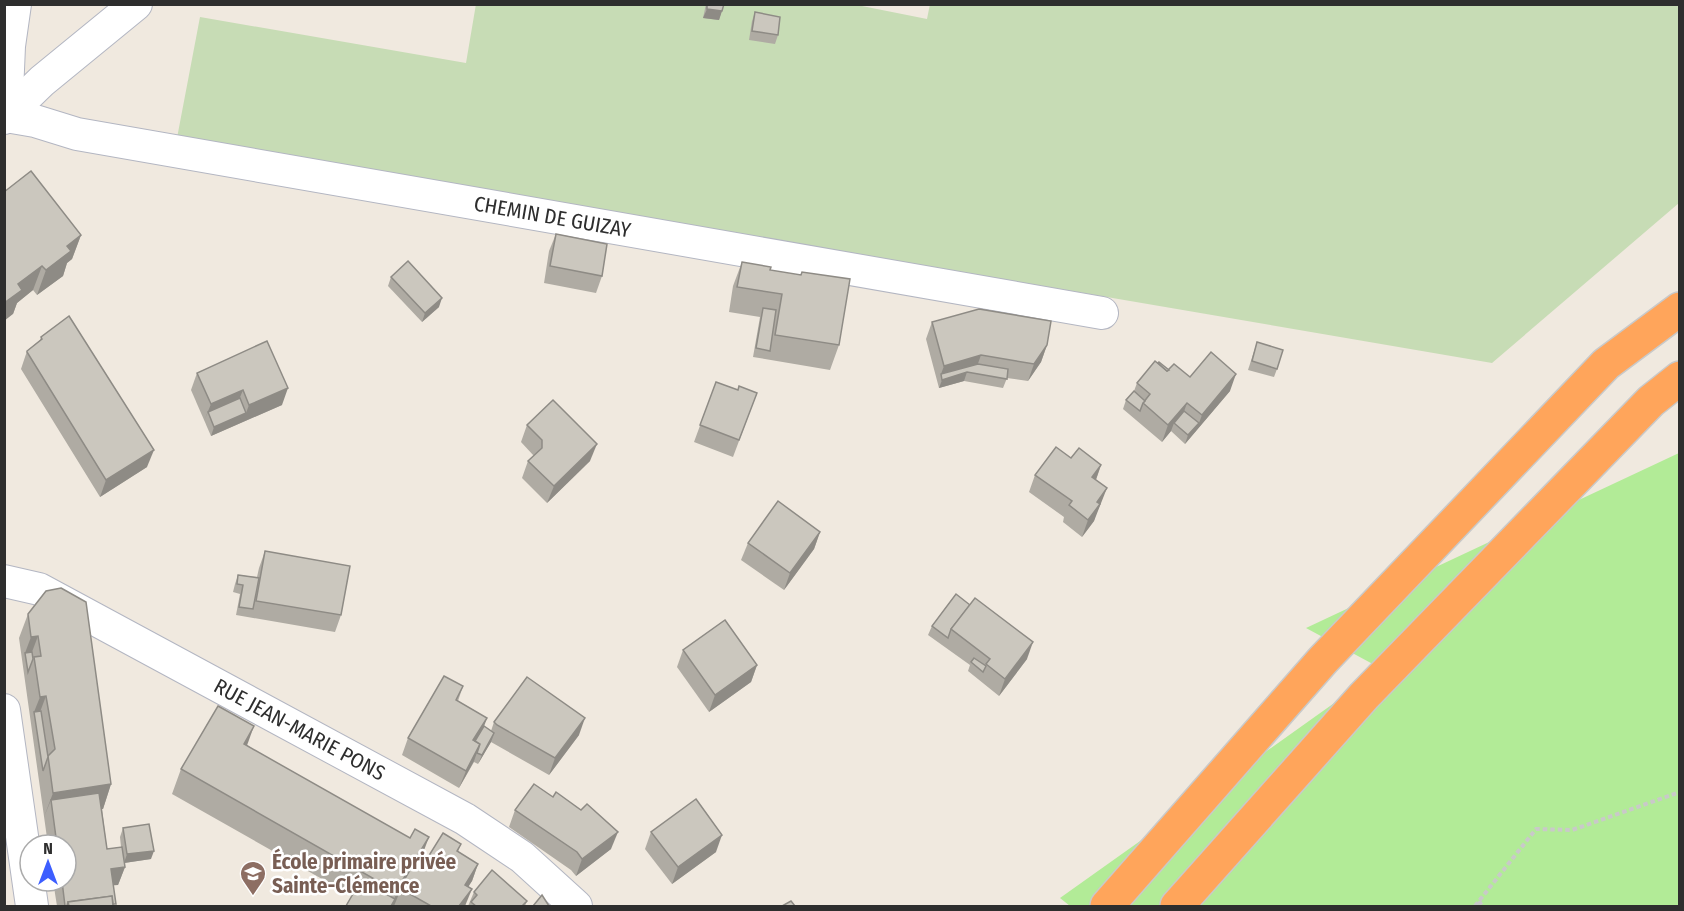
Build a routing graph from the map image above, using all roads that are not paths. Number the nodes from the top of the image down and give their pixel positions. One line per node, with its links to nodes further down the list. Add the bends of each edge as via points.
1 (15, 4): 3 (street)
2 (136, 4): 3 (street, via 42,81)
3 (5, 117): 5 (street, CHEMIN DE GUIZAY, via 77,134)
4 (1680, 309): 11 (highway, via 1606,364 1323,660)
5 (1101, 313)
6 (1680, 378): 12 (highway, via 1651,401 1364,696)
7 (4, 581): 10 (street, RUE JEAN-MARIE PONS, via 39,589 465,819 522,857)
8 (4, 710): 9 (street)
9 (32, 906)
10 (576, 906)
11 (1107, 906)
12 (1177, 906)

